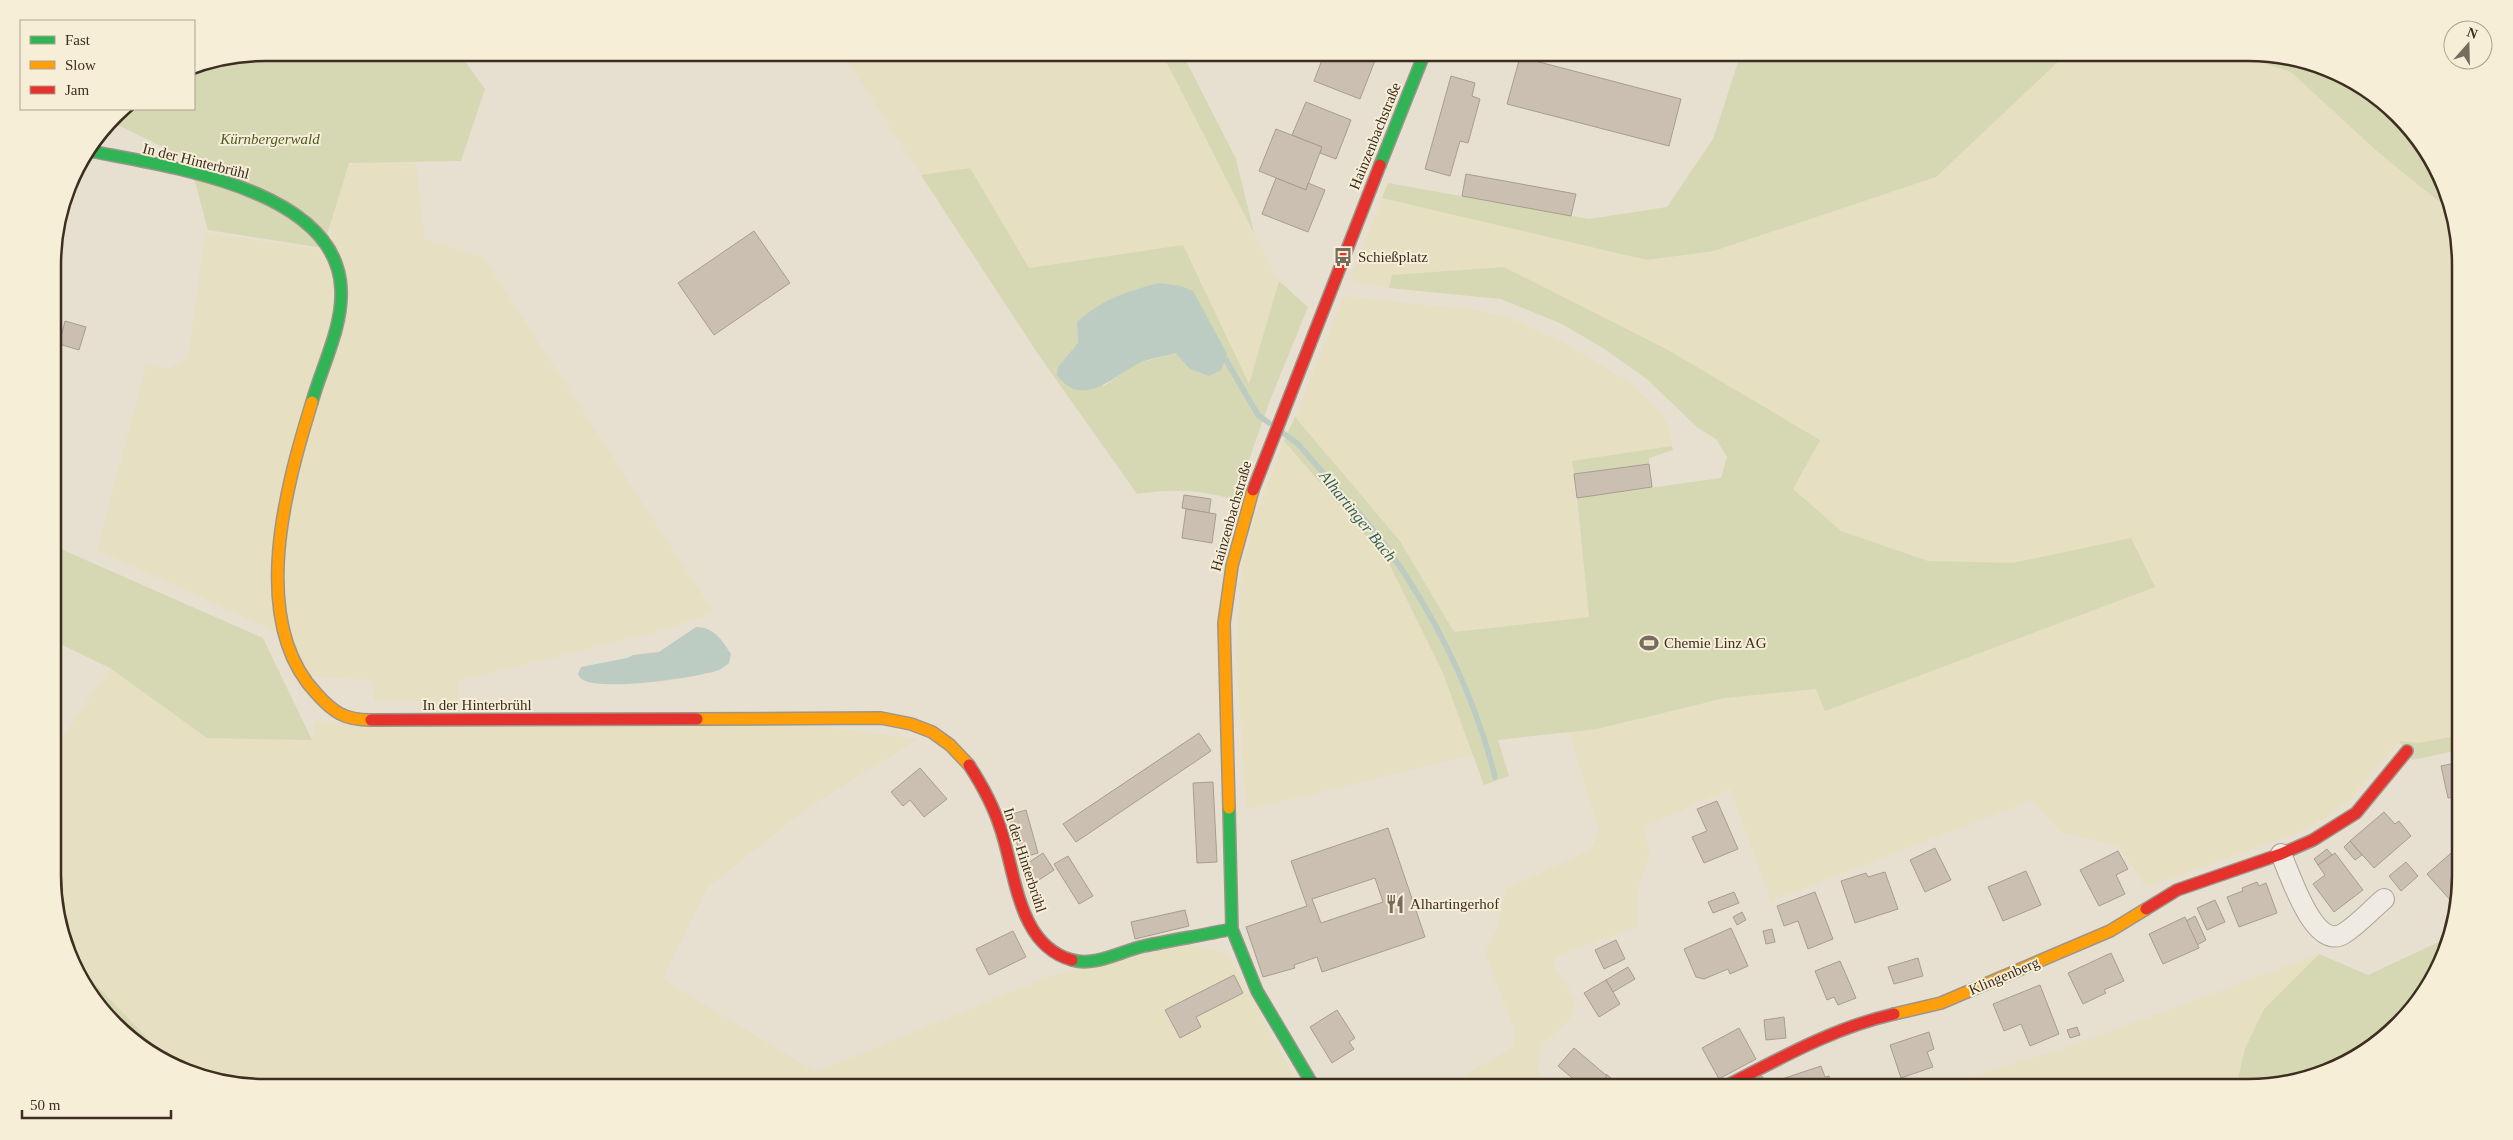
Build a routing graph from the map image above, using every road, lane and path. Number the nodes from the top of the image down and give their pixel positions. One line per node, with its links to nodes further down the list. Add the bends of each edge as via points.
1 (1420, 61): 6 (street, Hainzenbachstraße, via 1270,440 1238,536 1226,590 1224,623)
2 (96, 152): 6 (street, In der Hinterbrühl, via 220,179 251,190 278,203 307,225 334,257 341,279 340,303 291,478 281,531 278,582 281,629 291,660 304,680 340,716 352,720 881,718 914,725 938,736 963,758 989,798 1024,912 1046,948 1062,959 1083,963 1130,949)
3 (2407, 751): 4 (street, Klingenberg, via 2356,812 2334,828)
4 (2281, 854): 5 (street, via 2306,912 2322,933 2332,937 2342,934); 8 (street, Klingenberg, via 2177,890 2110,931 1941,1003 1876,1018 1805,1045)
5 (2384, 899)
6 (1232, 929): 7 (street, Hainzenbachstraße, via 1259,997)
7 (1309, 1079)
8 (1739, 1079)

